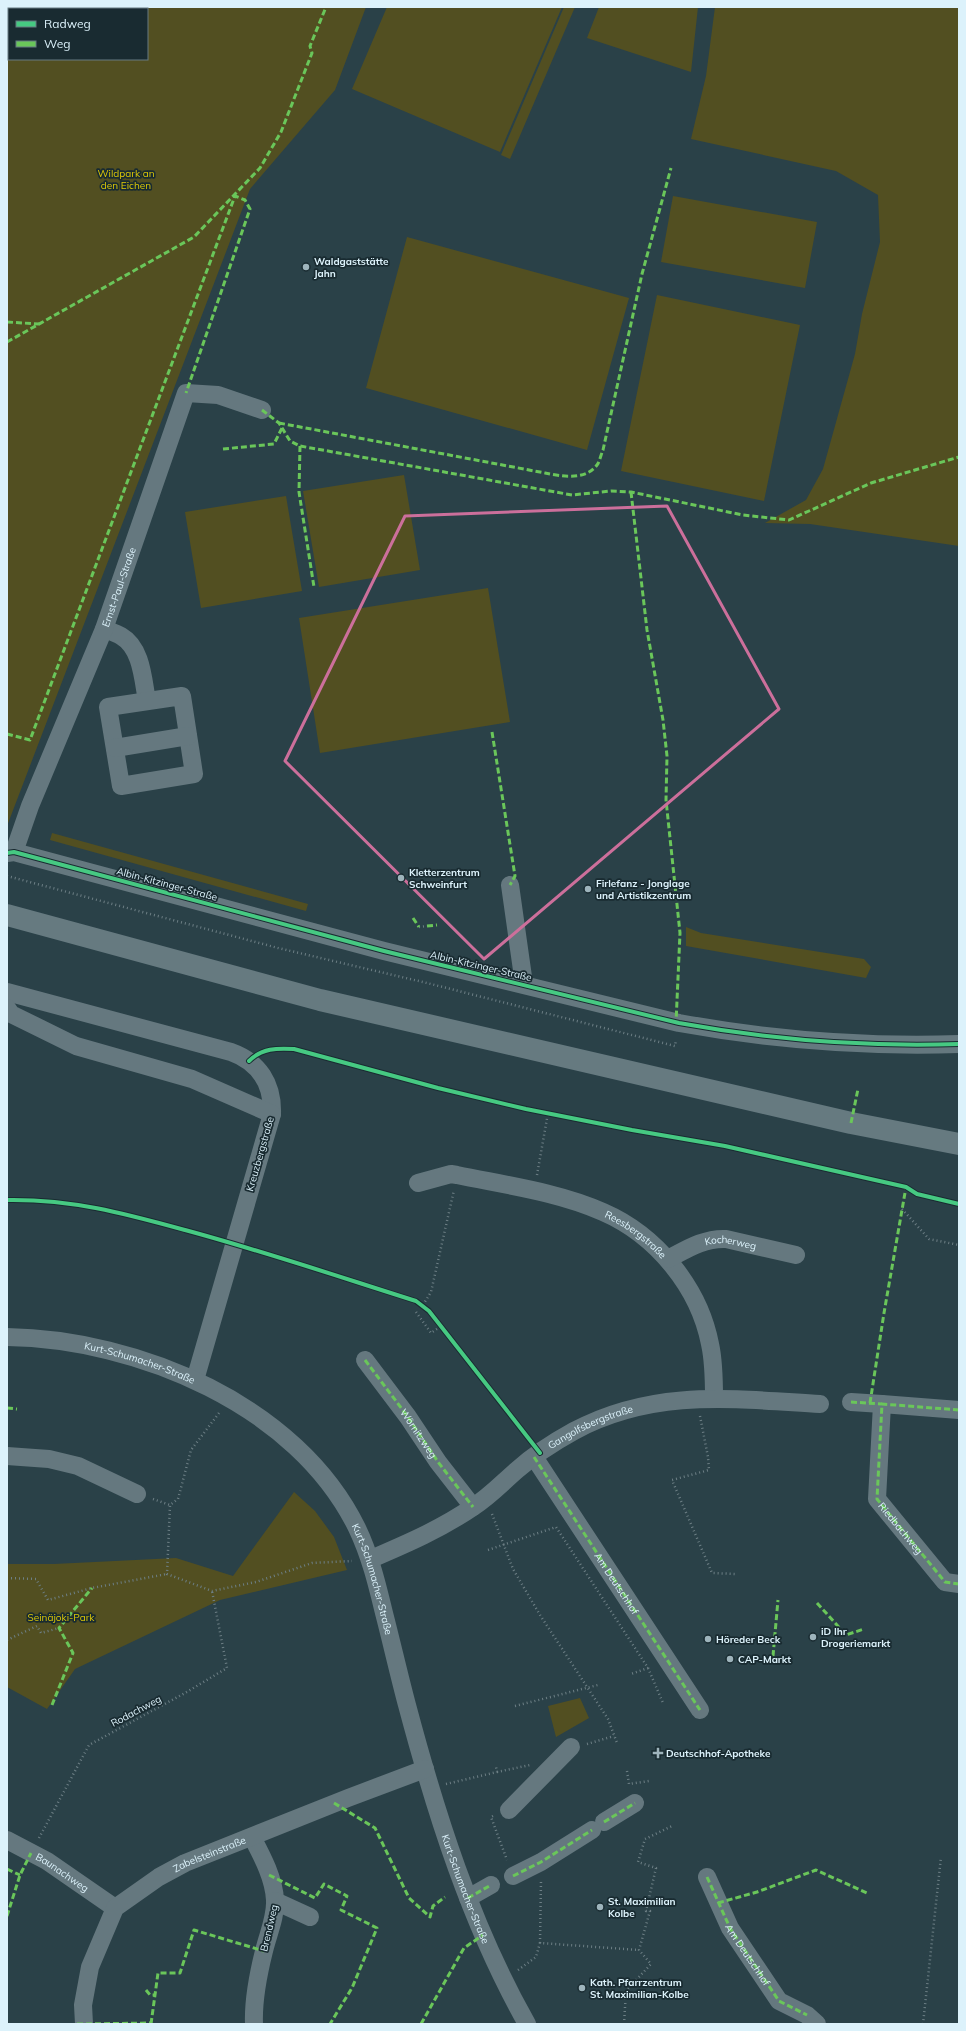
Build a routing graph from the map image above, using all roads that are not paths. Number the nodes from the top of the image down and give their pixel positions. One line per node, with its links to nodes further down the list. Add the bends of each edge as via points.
1 (262, 410): 2 (street, Ernst-Paul-Straße, via 218,395 186,393)
2 (104, 629): 3 (street, via 121,635 135,650); 6 (street, Ernst-Paul-Straße)
3 (147, 701): 4 (street, via 182,696); 5 (street, via 108,707)
4 (188, 736): 5 (street); 5 (street, via 194,774 121,786)
5 (115, 748)
6 (11, 852): 9 (street, Albin-Kitzinger-Straße, via 384,951)
7 (510, 885): 9 (street)
8 (7, 915): 14 (main road, via 320,1000 851,1123)
9 (524, 984): 12 (street, Albin-Kitzinger-Straße, via 679,1023 718,1030 806,1041 872,1045)
10 (7, 992): 13 (street, Kreuzbergstraße, via 241,1056 258,1068 264,1078 270,1091)
11 (7, 1008): 13 (street, via 11,1014 76,1046 192,1079)
12 (959, 1044)
13 (272, 1114): 20 (street, Kreuzbergstraße)
14 (959, 1144)
15 (418, 1183): 17 (street, Reesbergstraße, via 452,1174 563,1198 603,1212 628,1226)
16 (796, 1256): 17 (street, Kocherweg, via 716,1238 704,1241)
17 (668, 1259): 21 (street, Reesbergstraße, via 682,1277 698,1308 710,1342 714,1370)
18 (7, 1337): 20 (street, Kurt-Schumacher-Straße, via 92,1348)
19 (365, 1360): 29 (street, Wörnitzweg, via 438,1462)
20 (195, 1380): 30 (street, Kurt-Schumacher-Straße, via 230,1398 282,1435 315,1465 353,1520)
21 (706, 1398): 23 (street, Gangolfsbergstraße); 27 (street, Gangolfsbergstraße, via 649,1404 610,1416 575,1430)
22 (851, 1402): 24 (street)
23 (820, 1404)
24 (882, 1404): 25 (street); 31 (street, Riedbachweg, via 877,1499 944,1582)
25 (959, 1410)
26 (7, 1456): 28 (street, via 78,1466)
27 (534, 1457): 29 (street, Gangolfsbergstraße); 32 (street, Am Deutschhof)
28 (137, 1494)
29 (480, 1502): 30 (street, Gangolfsbergstraße, via 438,1528)
30 (370, 1559): 34 (street, Kurt-Schumacher-Straße)
31 (959, 1584)
32 (700, 1710)
33 (576, 1743): 36 (street)
34 (425, 1769): 37 (street, Zabelsteinstraße); 42 (street, Kurt-Schumacher-Straße)
35 (636, 1803): 39 (street)
36 (509, 1810)
37 (252, 1837): 43 (street, Brendweg, via 271,1881); 44 (street, Zabelsteinstraße, via 185,1863 159,1877)
38 (7, 1840): 44 (street, Baunachweg, via 47,1861)
39 (526, 1869)
40 (707, 1877): 46 (street, Am Deutschhof, via 730,1928 778,2001)
41 (491, 1886): 42 (street)
42 (468, 1898): 49 (street, Kurt-Schumacher-Straße)
43 (275, 1901): 45 (street); 48 (street, Brendweg, via 256,1991)
44 (115, 1908): 47 (street, via 90,1967 83,2005)
45 (310, 1917)
46 (812, 2019)
47 (84, 2024)
48 (254, 2024)
49 (526, 2024)

